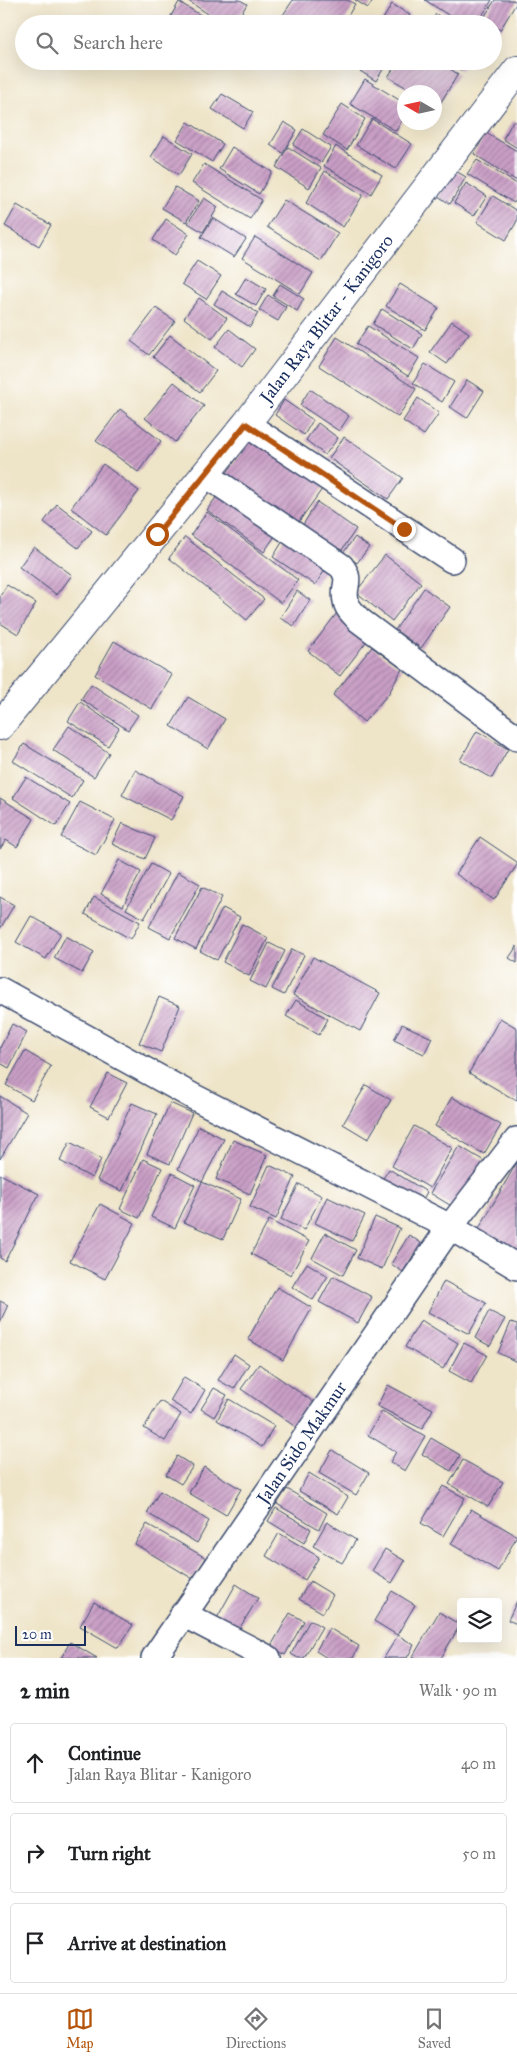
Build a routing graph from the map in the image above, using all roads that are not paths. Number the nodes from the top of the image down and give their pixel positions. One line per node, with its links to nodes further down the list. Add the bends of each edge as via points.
1 (517, 70): 2 (main road, Jalan Raya Blitar - Kanigoro)
2 (246, 424): 3 (main road, Jalan Raya Blitar - Kanigoro); 4 (street)
3 (205, 474): 5 (main road, Jalan Raya Blitar - Kanigoro); 6 (street, via 341,566 347,573 345,599 360,620)
4 (452, 560)
5 (0, 726)
6 (517, 738)
7 (0, 990): 9 (street, via 194,1097)
8 (517, 1140): 9 (street, Jalan Sido Makmur)
9 (450, 1227): 10 (street); 11 (street, Jalan Sido Makmur)
10 (517, 1267)
11 (184, 1614): 12 (street, Jalan Sido Makmur); 13 (street)
12 (154, 1658)
13 (268, 1658)

